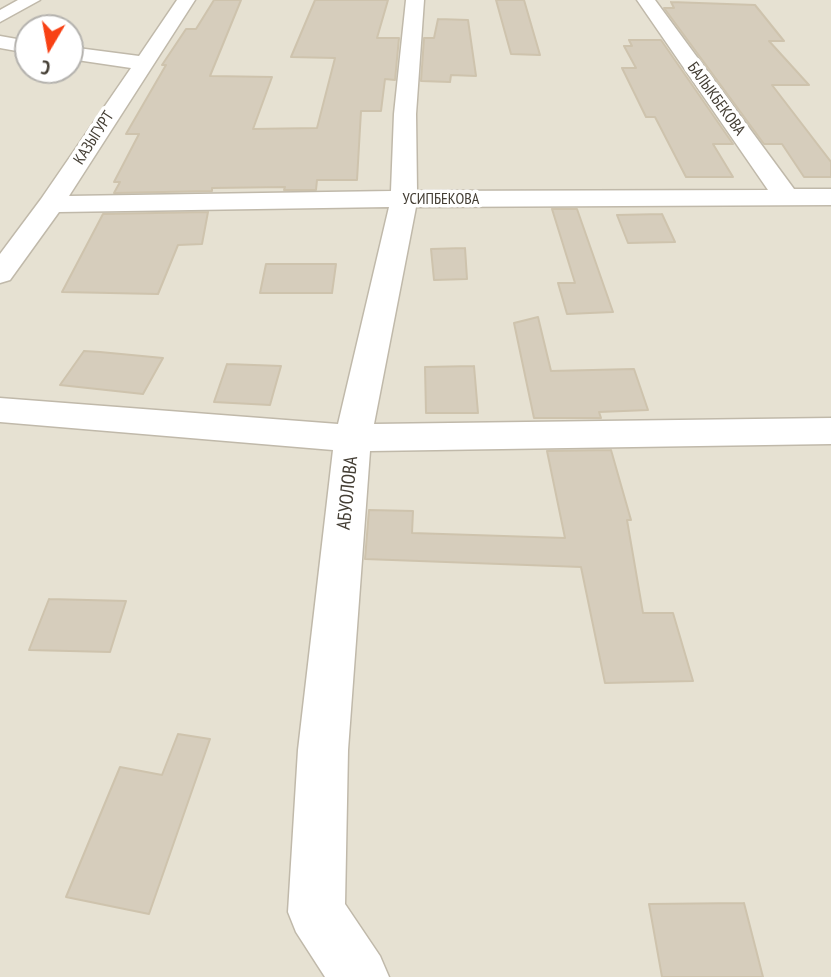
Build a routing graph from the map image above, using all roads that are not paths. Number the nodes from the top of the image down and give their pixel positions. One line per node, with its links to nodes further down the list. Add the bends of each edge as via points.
1 (31, 0): 5 (street)
2 (186, 0): 7 (street, КАЗЫГУРТ)
3 (415, 0): 10 (street, АБУОЛОВА, via 405,114)
4 (646, 0): 9 (street, БАЛЫКБЕКОВА)
5 (0, 17)
6 (84, 55): 7 (street)
7 (142, 63): 11 (street, КАЗЫГУРТ)
8 (831, 197): 9 (street, УСИПБЕКОВА)
9 (787, 198): 10 (street, УСИПБЕКОВА)
10 (404, 199): 11 (street, УСИПБЕКОВА); 15 (street, АБУОЛОВА)
11 (51, 204): 12 (street, КАЗЫГУРТ)
12 (0, 274)
13 (0, 410): 15 (street)
14 (831, 431): 15 (street)
15 (353, 438): 16 (street, АБУОЛОВА, via 323,750 316,912)
16 (359, 977)

